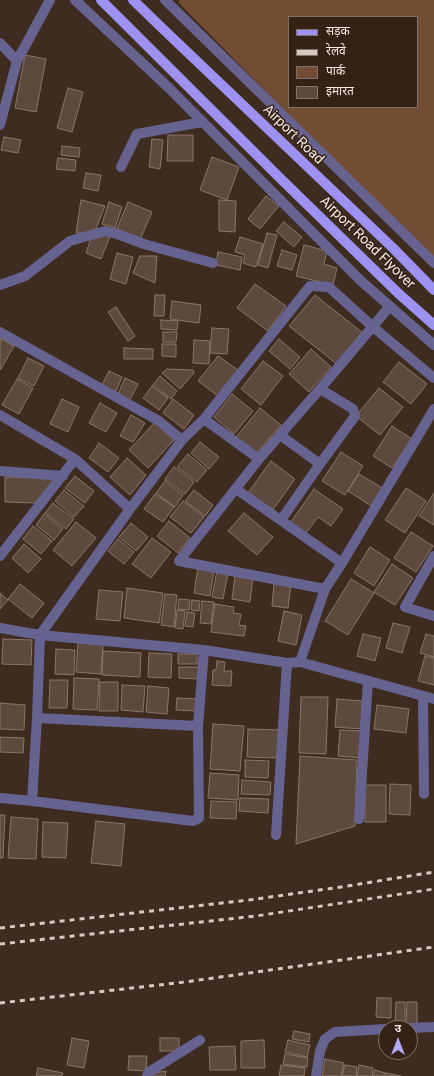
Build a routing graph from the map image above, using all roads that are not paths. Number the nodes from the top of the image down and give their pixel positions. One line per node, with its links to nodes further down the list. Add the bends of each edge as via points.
1 (50, 0): 7 (street)
2 (75, 0): 8 (street)
3 (101, 0): 11 (main road, Airport Road Flyover)
4 (133, 0): 16 (main road, Airport Road)
5 (165, 0): 14 (street)
6 (0, 43): 7 (street)
7 (17, 61): 9 (street)
8 (202, 122): 10 (street, via 137,134); 12 (street)
9 (0, 125)
10 (121, 167)
11 (282, 180): 12 (street); 18 (main road, Airport Road Flyover)
12 (271, 191): 17 (street, via 360,280)
13 (213, 263): 15 (street, via 105,231 70,241 25,276)
14 (434, 263)
15 (0, 285)
16 (434, 290)
17 (390, 306): 19 (street); 21 (street)
18 (434, 325)
19 (373, 327): 22 (street); 23 (street); 26 (street, via 329,287 310,286)
20 (0, 332): 28 (street, via 159,421)
21 (434, 345)
22 (434, 378)
23 (320, 389): 27 (street); 31 (street, via 353,409 355,416)
24 (434, 409): 41 (street)
25 (0, 415): 30 (street)
26 (204, 419): 28 (street); 29 (street)
27 (280, 435): 29 (street); 31 (street)
28 (182, 440): 35 (street)
29 (259, 459): 34 (street)
30 (75, 460): 33 (street); 35 (street)
31 (320, 464): 36 (street)
32 (0, 471): 33 (street)
33 (63, 476): 38 (street)
34 (236, 489): 36 (street); 42 (street, via 179,561)
35 (130, 509): 45 (street)
36 (281, 520): 41 (street)
37 (0, 540): 38 (street)
38 (11, 540): 39 (street)
39 (0, 556)
40 (434, 556): 43 (street, via 405,607)
41 (342, 563): 42 (street)
42 (325, 589): 47 (street)
43 (434, 616)
44 (0, 628): 45 (street)
45 (40, 635): 46 (street); 52 (street)
46 (204, 650): 48 (street); 53 (street)
47 (300, 662): 48 (street); 49 (street)
48 (287, 663): 58 (street)
49 (368, 681): 50 (street); 57 (street)
50 (422, 697): 51 (street); 54 (street)
51 (434, 699)
52 (37, 718): 53 (street); 56 (street)
53 (198, 726): 56 (street, via 200,818 193,821)
54 (424, 794)
55 (0, 798): 56 (street)
56 (32, 801)
57 (359, 819)
58 (276, 835)
59 (434, 1027): 60 (street)
60 (418, 1028)
61 (378, 1029): 64 (street, via 335,1032 325,1039 320,1051)
62 (200, 1040): 63 (street, via 149,1072)
63 (147, 1076)
64 (316, 1076)

